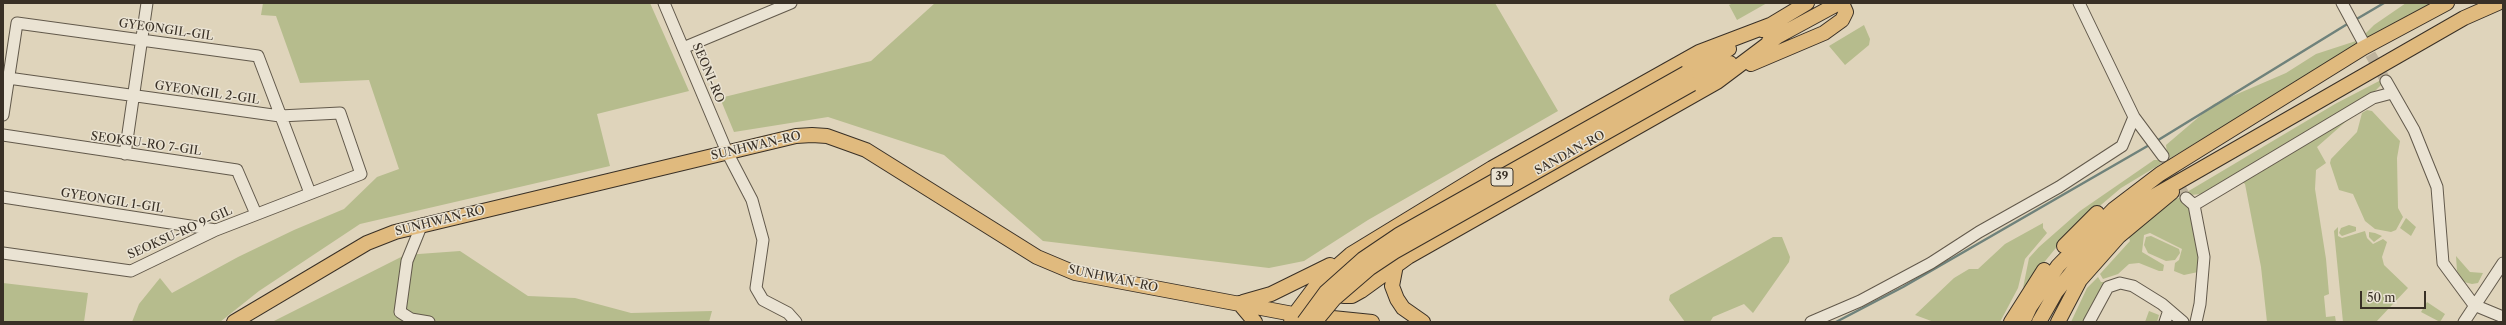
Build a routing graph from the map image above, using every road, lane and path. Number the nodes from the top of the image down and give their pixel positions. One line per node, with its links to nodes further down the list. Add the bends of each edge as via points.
1 (146, 3): 12 (street)
2 (664, 3): 14 (street, SEONI-RO)
3 (791, 3): 14 (street)
4 (1807, 3): 11 (main road, SANDAN-RO / 39)
5 (1839, 3): 11 (main road, SANDAN-RO / 39)
6 (1842, 3): 17 (main road, via 1846,12 1842,20 1824,33 1757,60)
7 (2079, 3): 22 (street)
8 (2447, 3): 13 (main road)
9 (2498, 3): 29 (main road, via 2464,18)
10 (2343, 6): 13 (street)
11 (1774, 31): 17 (main road); 35 (main road, via 1699,52 1492,168); 41 (main road, SANDAN-RO / 39, bridge, via 1689,78 1394,252)
12 (141, 39): 15 (street, GYEONGIL-GIL, via 17,23); 19 (street); 21 (street, GYEONGIL-GIL, via 258,56)
13 (2362, 44): 28 (main road)
14 (683, 48): 24 (street, SEONI-RO)
15 (8, 78): 19 (street, GYEONGIL 2-GIL); 20 (street, GYEONGIL-GIL)
16 (2386, 81): 18 (street)
17 (1717, 82): 38 (main road, via 1561,168)
18 (2392, 93): 43 (street, via 2414,130 2437,187 2443,263); 64 (street, via 2373,98 2190,201 2204,257)
19 (133, 96): 21 (street, GYEONGIL 2-GIL); 26 (street)
20 (3, 115)
21 (280, 116): 27 (street, GYEONGIL 2-GIL, via 340,113); 30 (street, GYEONGIL-GIL)
22 (2134, 117): 25 (street); 56 (street, via 2122,146 2059,187 1979,232 1931,264 1860,301)
23 (3, 135): 26 (street, SEOKSU-RO 7-GIL)
24 (728, 152): 33 (main road, SUNHWAN-RO); 42 (main road, SUNHWAN-RO, via 796,136 827,136 847,142 887,162 1037,257 1075,273); 50 (street, SEONI-RO, via 752,200 763,240 756,288 763,300 788,313)
25 (2162, 153)
26 (125, 154): 32 (street, SEOKSU-RO 7-GIL, via 237,170)
27 (361, 174): 30 (street, SEOKSU-RO 9-GIL)
28 (2160, 174): 57 (main road, via 2128,189 2082,226 2042,272); 58 (main road, via 2114,209 2058,266 2030,307)
29 (2189, 177): 59 (main road, via 2152,196 2118,222 2071,272); 60 (main road, via 2114,242 2080,280)
30 (310, 193): 32 (street, SEOKSU-RO 9-GIL)
31 (3, 197): 34 (street, GYEONGIL 1-GIL)
32 (256, 214): 34 (street, SEOKSU-RO 9-GIL)
33 (422, 224): 48 (main road, SUNHWAN-RO, via 367,243); 49 (street, via 407,261 400,312 411,319)
34 (216, 230): 36 (street, SEOKSU-RO 9-GIL, via 131,271)
35 (1354, 252): 39 (main road); 42 (main road, via 1271,294)
36 (3, 253)
37 (2503, 263): 43 (street)
38 (1396, 265): 40 (main road); 55 (main road, via 1392,286 1397,298 1403,308)
39 (1338, 266): 40 (main road, via 1331,281 1337,293 1352,296); 46 (main road, via 1318,283)
40 (1361, 291): 47 (main road)
41 (1330, 296): 46 (main road, SANDAN-RO / 39, bridge); 53 (main road, SANDAN-RO / 39, bridge)
42 (1239, 304): 46 (main road, SUNHWAN-RO); 51 (main road)
43 (2474, 305): 45 (street); 65 (street)
44 (2169, 310): 61 (street, via 2133,286 2120,283 2108,287); 62 (street); 63 (street)
45 (2503, 317)
46 (1296, 319): 47 (main road); 52 (main road)
47 (1334, 319): 54 (main road)
48 (234, 322)
49 (429, 322)
50 (796, 322)
51 (1255, 322)
52 (1311, 322)
53 (1315, 322)
54 (1371, 322)
55 (1423, 322)
56 (1811, 322)
57 (2011, 322)
58 (2023, 322)
59 (2039, 322)
60 (2058, 322)
61 (2089, 322)
62 (2165, 322)
63 (2183, 322)
64 (2196, 322)
65 (2464, 322)

